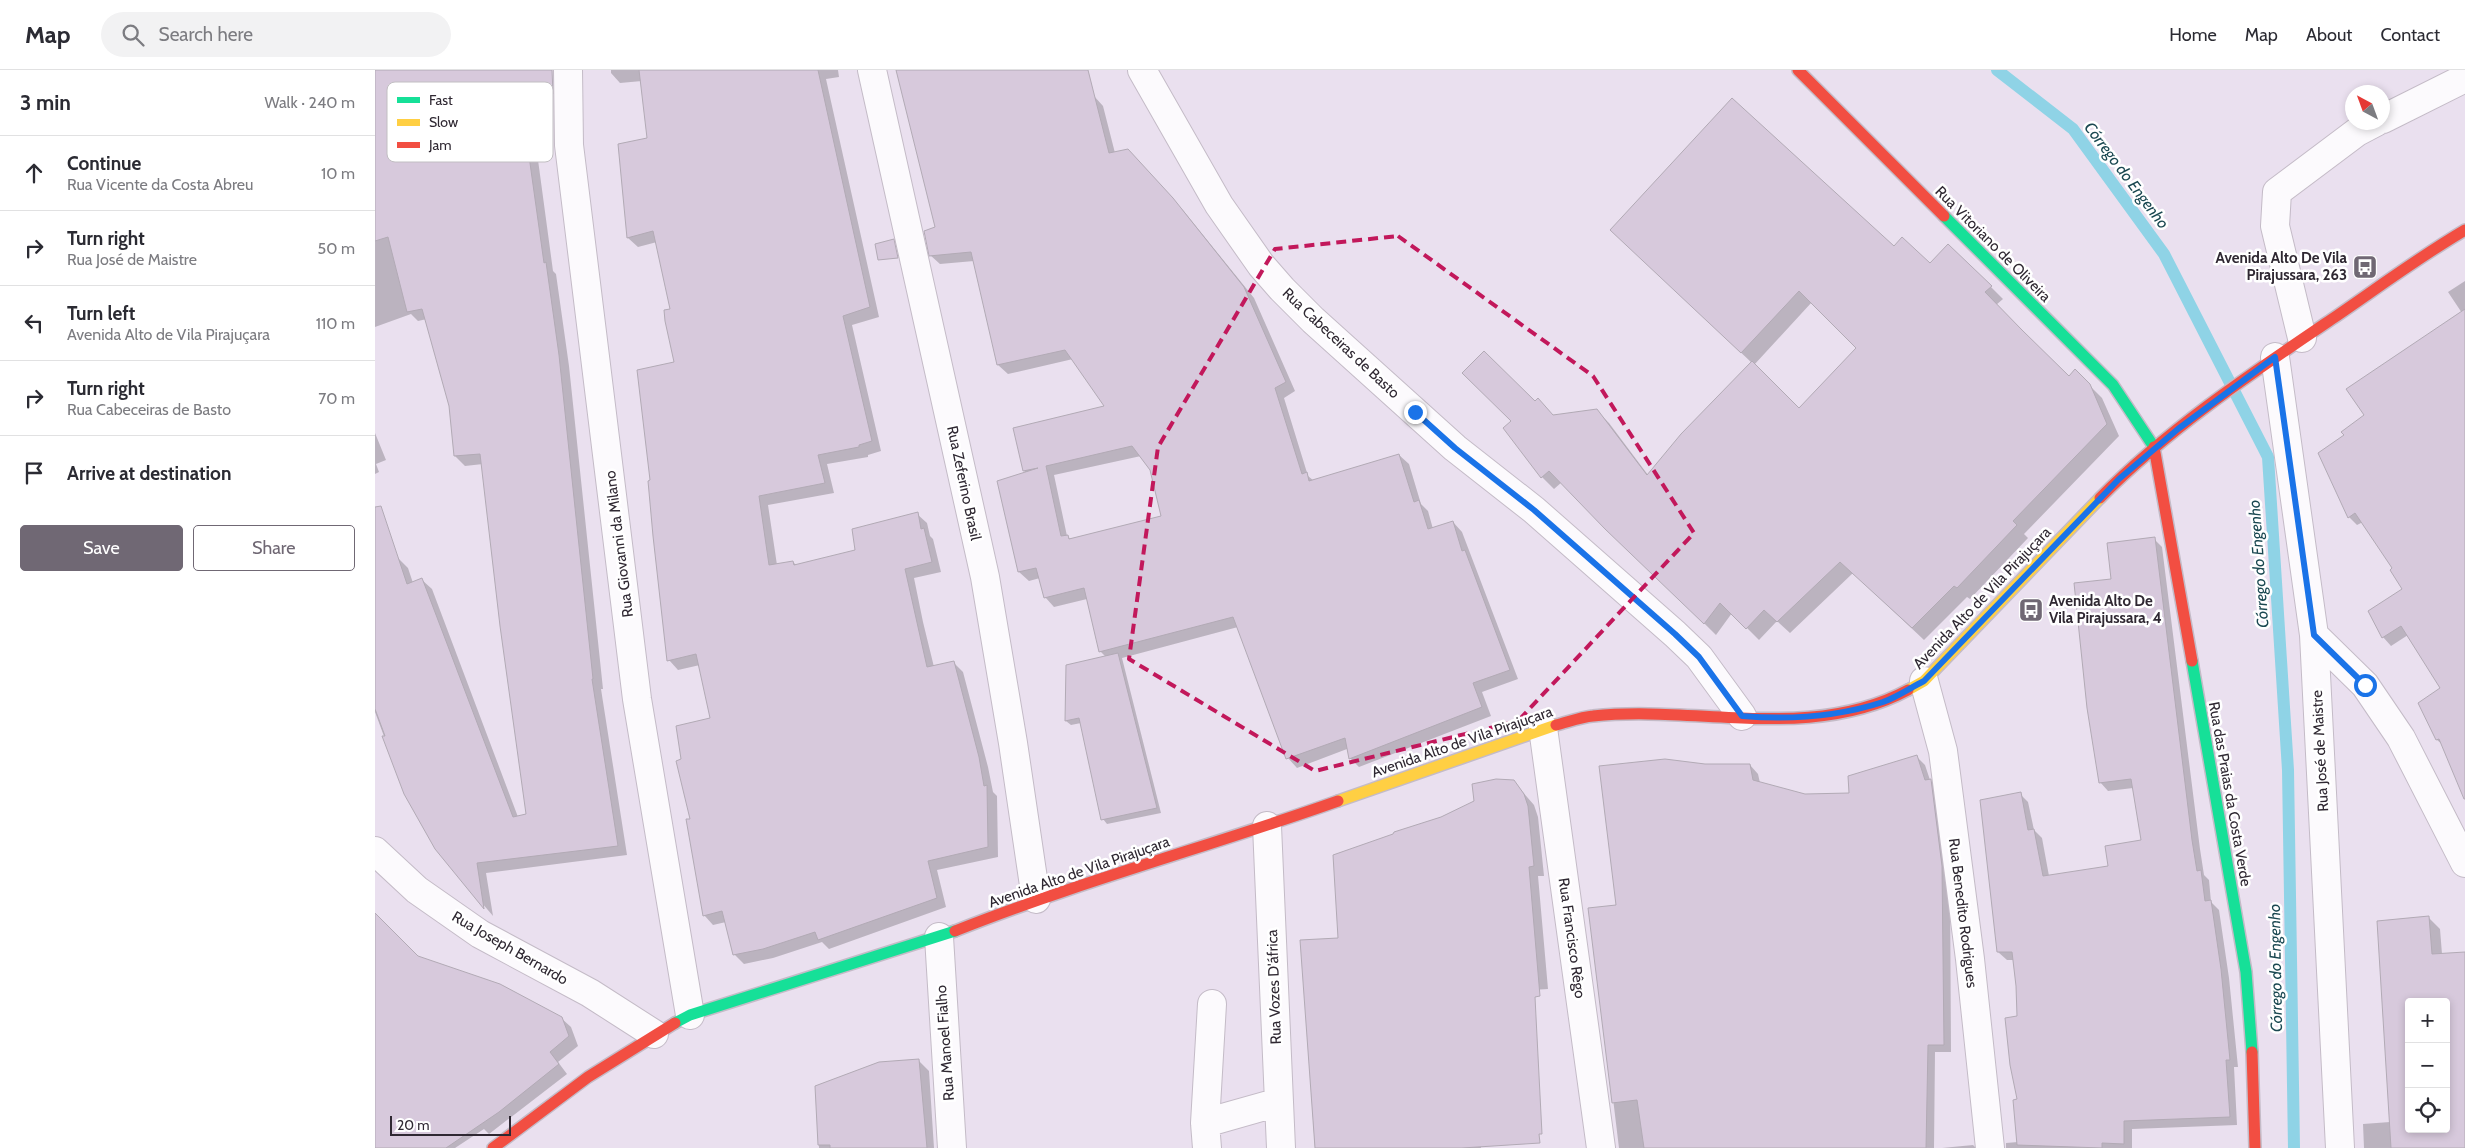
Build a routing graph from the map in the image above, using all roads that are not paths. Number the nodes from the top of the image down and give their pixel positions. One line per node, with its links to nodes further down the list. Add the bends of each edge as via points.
1 (568, 70): 22 (street, Rua Giovanni da Milano, via 569,144 637,699)
2 (872, 70): 19 (street, Rua Zeferino Brasil, via 985,577)
3 (1141, 70): 14 (street, Rua Cabeceiras de Basto, via 1219,205 1282,289 1455,448 1534,510 1669,628 1699,657)
4 (1798, 70): 11 (main road, Rua Vitoriano de Oliveira, via 2113,385)
5 (2465, 78): 6 (street)
6 (2390, 116)
7 (2361, 130): 9 (street, via 2277,192 2275,226)
8 (2465, 230): 9 (main road, Avenida Alto de Vila Pirajuçara)
9 (2303, 338): 10 (main road, Avenida Alto de Vila Pirajuçara)
10 (2275, 357): 11 (main road, Avenida Alto de Vila Pirajuçara); 12 (street, Rua José de Maistre)
11 (2155, 448): 13 (main road, Avenida Alto de Vila Pirajuçara, via 2119,479); 31 (main road, Rua das Praias da Costa Verde, via 2246,972)
12 (2314, 635): 18 (street, via 2365,685 2401,738); 32 (street, Rua José de Maistre)
13 (1924, 681): 14 (main road, Avenida Alto de Vila Pirajuçara, via 1885,702 1843,713 1787,720); 30 (street, Rua Benedito Rodrigues, via 1943,750)
14 (1742, 716): 15 (main road, Avenida Alto de Vila Pirajuçara, via 1639,713 1591,716)
15 (1543, 728): 16 (main road, Avenida Alto de Vila Pirajuçara); 29 (street, Rua Francisco Rêgo)
16 (1267, 826): 19 (main road, Avenida Alto de Vila Pirajuçara); 24 (street, Rua Vozes D'áfrica)
17 (375, 850): 23 (street, Rua Joseph Bernardo, via 417,890 480,934 590,993)
18 (2465, 863)
19 (1036, 900): 20 (main road, Avenida Alto de Vila Pirajuçara)
20 (939, 937): 22 (main road, Avenida Alto de Vila Pirajuçara); 27 (street, Rua Manoel Fialho)
21 (1212, 1004): 25 (street)
22 (690, 1015): 23 (main road, Avenida Alto de Vila Pirajuçara)
23 (653, 1034): 26 (main road, Avenida Alto de Vila Pirajuçara, via 555,1099)
24 (1279, 1102): 25 (street); 28 (street, Rua Vozes D'áfrica)
25 (1206, 1136)
26 (493, 1148)
27 (952, 1148)
28 (1281, 1148)
29 (1601, 1148)
30 (1990, 1148)
31 (2255, 1148)
32 (2340, 1148)

